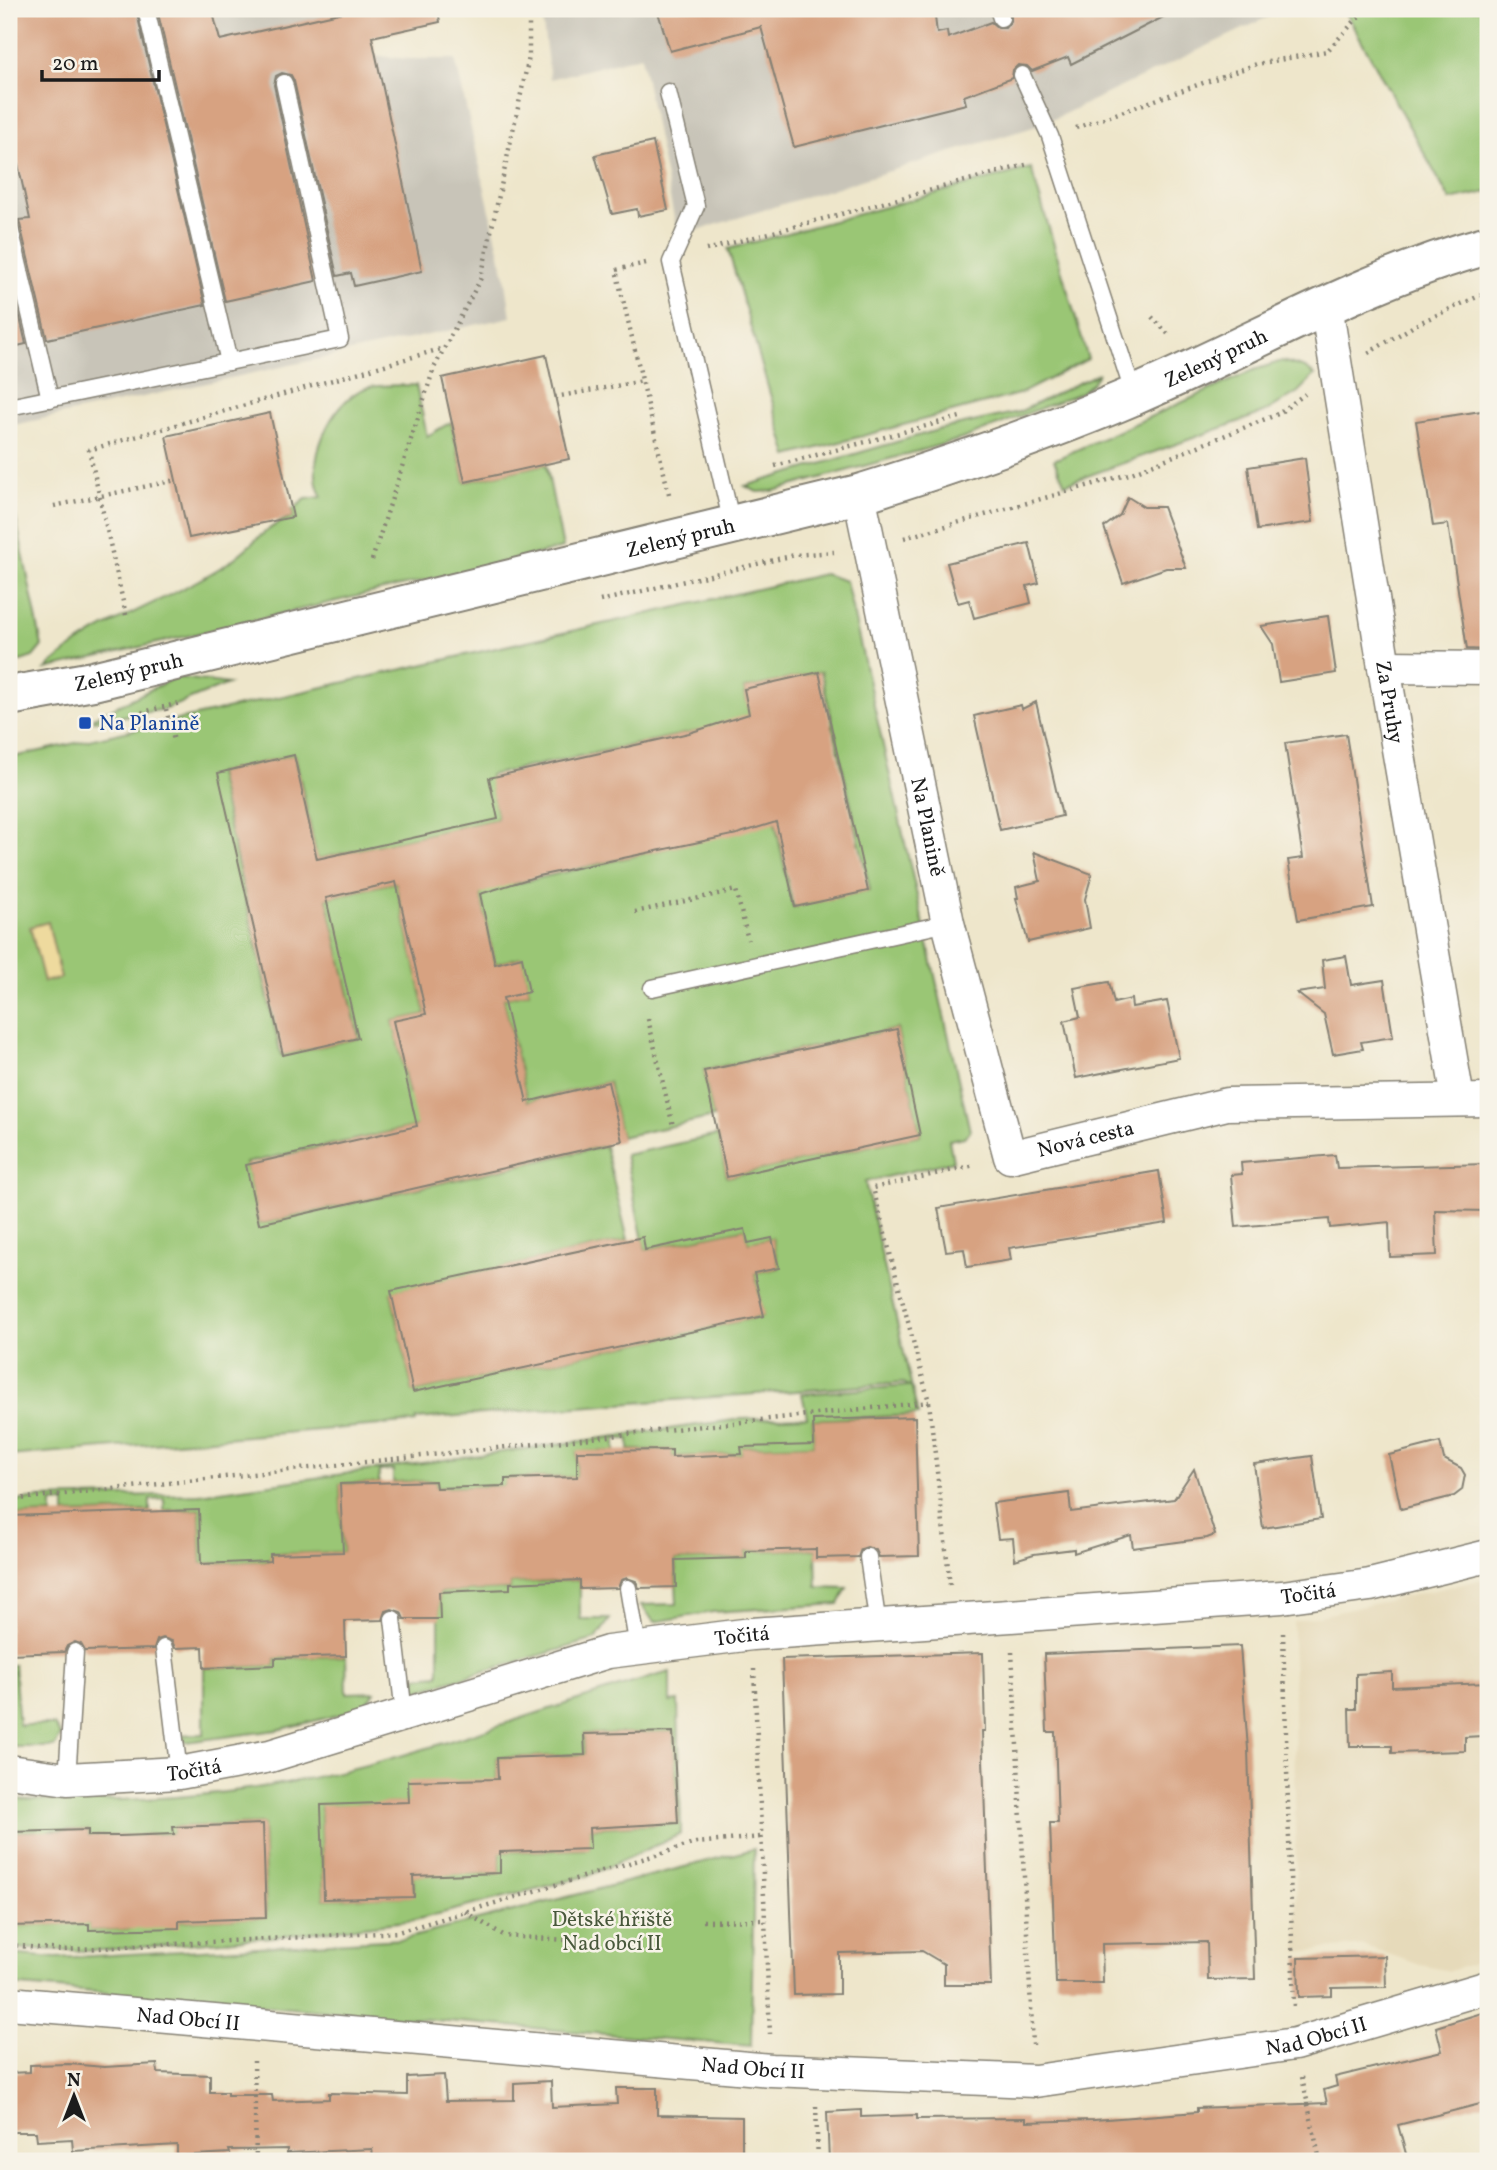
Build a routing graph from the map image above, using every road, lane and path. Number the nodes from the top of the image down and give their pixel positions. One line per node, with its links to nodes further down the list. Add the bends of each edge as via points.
1 (146, 9): 16 (lane)
2 (529, 9): 15 (path, via 529,57 481,278)
3 (1366, 9): 7 (path, via 1327,51 1257,64)
4 (1022, 75): 7 (lane)
5 (284, 83): 16 (lane, via 340,339)
6 (668, 92): 11 (lane, via 695,206)
7 (1050, 136): 8 (lane)
8 (1056, 156): 11 (path); 18 (lane)
9 (9, 224): 20 (lane)
10 (1488, 245): 12 (street, Zelený pruh, via 1435,259)
11 (673, 257): 17 (path, via 616,270); 27 (lane)
12 (1326, 305): 18 (street, Zelený pruh); 30 (street, Za Pruhy)
13 (1152, 317): 14 (path)
14 (1170, 336)
15 (445, 348): 25 (path, via 89,450); 28 (path, via 434,368)
16 (229, 362): 20 (lane)
17 (643, 381): 19 (path); 23 (path)
18 (1135, 396): 24 (street, Zelený pruh, via 985,454)
19 (555, 397)
20 (50, 399): 21 (lane)
21 (9, 407)
22 (176, 480): 25 (path)
23 (669, 494)
24 (859, 494): 27 (street, Zelený pruh); 36 (street, Na Planině)
25 (99, 496): 26 (path); 29 (path)
26 (54, 506)
27 (732, 524): 32 (street, Zelený pruh, via 93,681)
28 (372, 560)
29 (125, 615)
30 (1384, 667): 31 (street); 40 (street, Za Pruhy)
31 (1488, 668)
32 (9, 696)
33 (166, 709): 34 (path)
34 (174, 741)
35 (635, 912): 37 (path, via 736,890)
36 (948, 923): 37 (lane); 42 (street, Na Planině)
37 (754, 964): 38 (lane)
38 (652, 988)
39 (648, 1019): 41 (path)
40 (1473, 1099): 42 (street, Nová cesta, via 1227,1104)
41 (673, 1126)
42 (1010, 1157): 43 (path, Nová cesta, via 873,1188)
43 (929, 1402): 44 (path); 51 (path)
44 (9, 1500)
45 (1488, 1556): 48 (street, Točitá, via 1370,1585)
46 (868, 1557): 52 (lane)
47 (628, 1588): 55 (lane)
48 (1282, 1597): 49 (street, Točitá); 70 (path)
49 (1010, 1618): 51 (street, Točitá); 73 (path)
50 (393, 1619): 57 (lane)
51 (954, 1620): 52 (street, Točitá)
52 (878, 1626): 53 (street, Točitá)
53 (752, 1633): 55 (street, Točitá); 61 (path)
54 (164, 1648): 59 (lane)
55 (638, 1648): 57 (street, Točitá, via 608,1652)
56 (75, 1652): 60 (lane)
57 (404, 1714): 59 (street, Točitá, via 270,1756)
58 (9, 1771): 60 (street, Točitá)
59 (179, 1773): 60 (street, Točitá)
60 (67, 1779)
61 (761, 1837): 62 (path, via 696,1843); 64 (path)
62 (465, 1912): 65 (path, via 505,1936); 66 (path, via 398,1931 61,1950)
63 (704, 1920): 64 (path)
64 (765, 1920): 71 (path)
65 (566, 1940)
66 (9, 1945)
67 (1488, 1987): 70 (street, Nad Obcí II)
68 (9, 2003): 69 (street, Nad Obcí II)
69 (254, 2025): 71 (street, Nad Obcí II); 74 (path)
70 (1295, 2044): 73 (street, Nad Obcí II); 76 (path)
71 (771, 2070): 72 (street, Nad Obcí II)
72 (814, 2071): 73 (street, Nad Obcí II); 75 (path)
73 (1035, 2081)
74 (256, 2161)
75 (818, 2161)
76 (1320, 2161)

